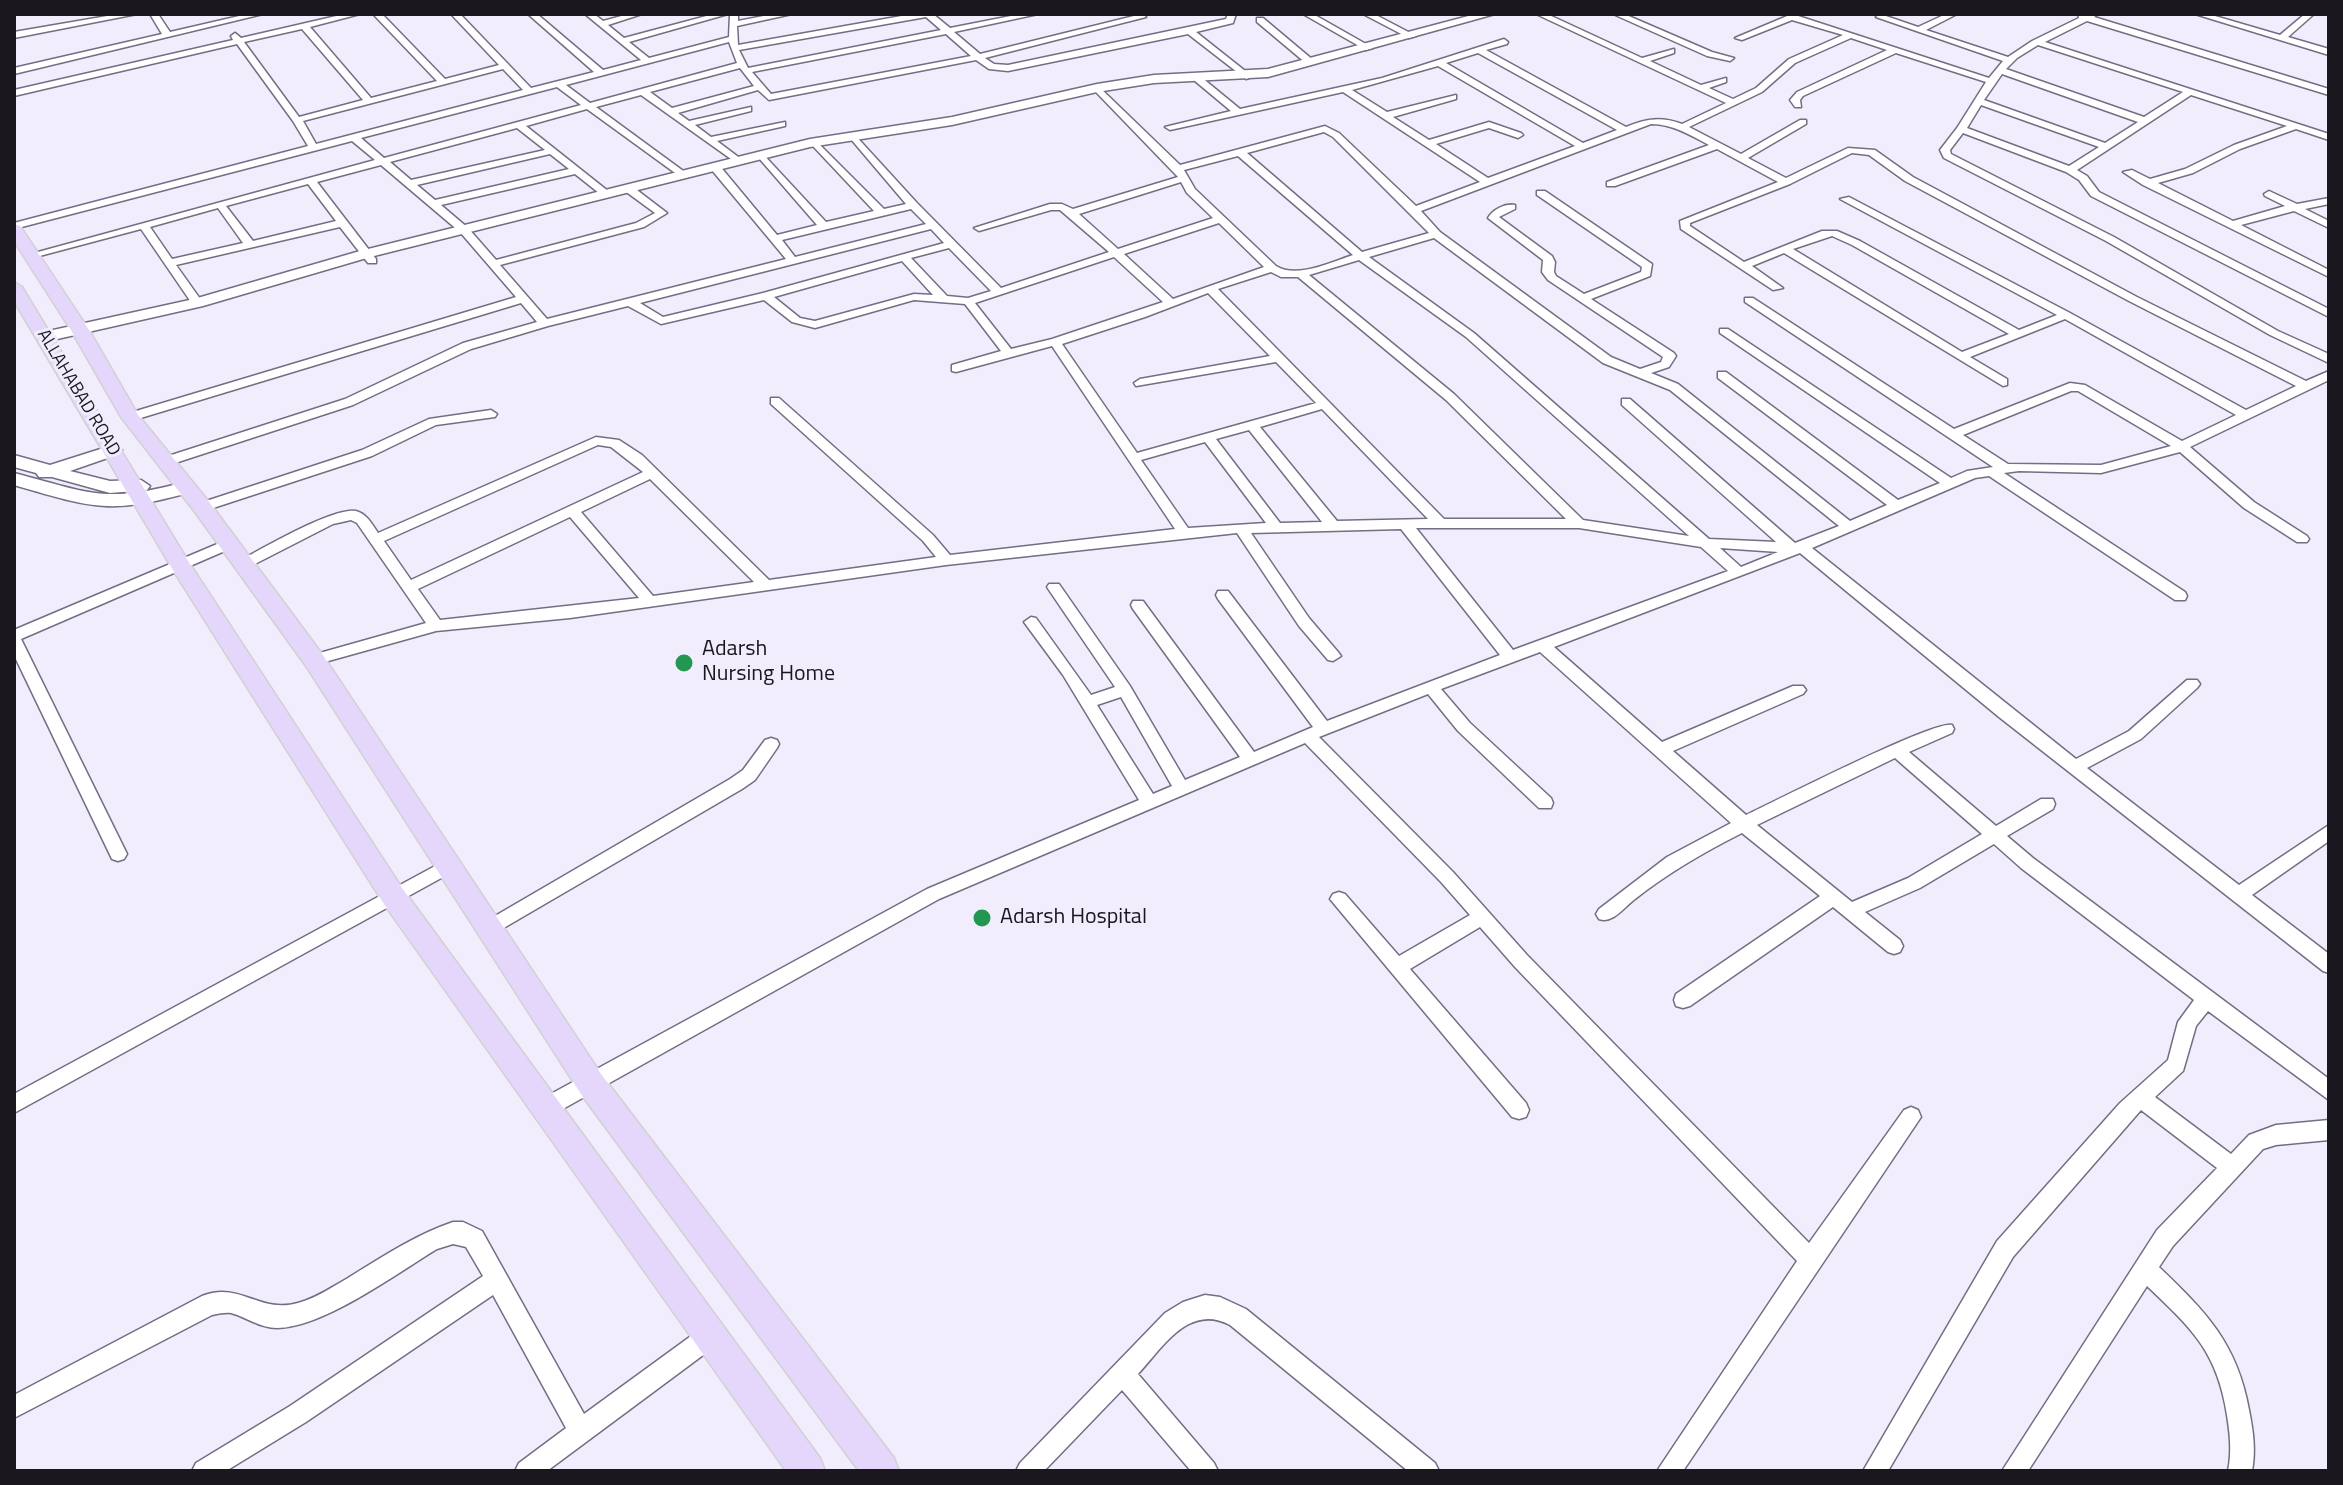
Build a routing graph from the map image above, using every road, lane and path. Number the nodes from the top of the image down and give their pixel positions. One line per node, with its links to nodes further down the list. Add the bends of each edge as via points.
1 (133, 14): 37 (street)
2 (259, 14): 31 (street)
3 (356, 14): 33 (street)
4 (377, 14): 70 (street)
5 (455, 14): 60 (street)
6 (532, 14): 64 (street)
7 (589, 14): 32 (street)
8 (638, 14): 32 (street)
9 (724, 14): 43 (street)
10 (788, 14): 28 (street)
11 (928, 14): 36 (street); 47 (street)
12 (1034, 14): 36 (street)
13 (1232, 14): 35 (street, via 1230,21)
14 (1307, 14): 48 (street)
15 (1367, 14): 40 (street)
16 (1540, 14): 57 (street)
17 (1617, 14): 54 (street)
18 (1826, 14): 30 (street)
19 (1952, 14): 34 (street)
20 (2075, 14): 25 (street)
21 (2202, 14): 42 (street)
22 (2310, 14): 42 (street)
23 (157, 15): 38 (street)
24 (1479, 15): 40 (street)
25 (2091, 16): 46 (street); 80 (street)
26 (1142, 17): 53 (street)
27 (1880, 17): 34 (street)
28 (734, 19): 47 (street)
29 (1260, 20): 58 (street)
30 (1810, 21): 39 (street); 41 (street, via 1792,17)
31 (225, 22): 38 (street); 44 (street)
32 (602, 24): 43 (street)
33 (304, 26): 44 (street); 86 (street)
34 (1919, 30): 55 (street)
35 (1190, 31): 53 (street, via 1008,68 992,67); 65 (street)
36 (948, 33): 53 (street); 61 (street)
37 (14, 35)
38 (167, 35): 63 (street)
39 (1851, 35): 50 (street); 67 (street, via 1792,61)
40 (1412, 36): 48 (street)
41 (1739, 38)
42 (2282, 38): 52 (street)
43 (623, 41): 56 (street)
44 (239, 42): 83 (street); 94 (street)
45 (1504, 42): 49 (street)
46 (2040, 43): 55 (street); 79 (street)
47 (732, 44): 56 (street); 61 (street)
48 (1369, 48): 58 (street)
49 (1479, 50): 59 (street); 103 (street)
50 (1894, 50): 69 (street); 82 (street)
51 (1671, 51): 57 (street)
52 (2329, 52)
53 (978, 57): 73 (street, via 769,97)
54 (1730, 58)
55 (2008, 60): 62 (street)
56 (648, 61): 64 (street)
57 (1642, 61): 75 (street)
58 (1310, 62): 65 (street)
59 (1440, 63): 77 (street); 112 (street)
60 (506, 66): 70 (street); 81 (street)
61 (744, 68): 73 (street); 78 (street)
62 (2000, 70): 69 (street); 95 (street)
63 (14, 71)
64 (601, 73): 72 (street)
65 (1246, 76): 66 (street)
66 (1198, 79): 74 (street); 92 (street)
67 (1771, 79): 71 (street); 87 (street)
68 (1723, 80): 75 (street)
69 (1991, 81): 85 (street)
70 (443, 82): 86 (street)
71 (1782, 83)
72 (559, 84): 81 (street); 88 (street)
73 (760, 87): 91 (street)
74 (1097, 88): 106 (street, via 952,121); 127 (street)
75 (1701, 88): 87 (street)
76 (1794, 88): 82 (street)
77 (1345, 89): 92 (street); 93 (street)
78 (641, 90): 88 (street); 91 (street)
79 (2191, 91): 95 (street); 100 (street)
80 (2328, 91)
81 (530, 92): 108 (street)
82 (1805, 92): 89 (street, via 1795,100)
83 (14, 93)
84 (1453, 97): 93 (street)
85 (1979, 101): 104 (street); 114 (street)
86 (370, 102): 94 (street)
87 (1733, 103): 102 (street)
88 (587, 105): 97 (street); 128 (street)
89 (1798, 105)
90 (748, 109): 98 (street)
91 (670, 112): 98 (street)
92 (1238, 112): 101 (street)
93 (1385, 116): 111 (street)
94 (297, 120): 115 (street)
95 (2145, 121): 114 (street)
96 (1803, 122): 119 (street)
97 (518, 124): 116 (street); 120 (street)
98 (688, 124): 109 (street)
99 (782, 124): 109 (street)
100 (2297, 126): 107 (street); 132 (street)
101 (1170, 127)
102 (1682, 127): 103 (street, via 1659,120); 113 (street)
103 (1624, 130): 112 (street)
104 (1963, 130): 125 (street); 201 (street, via 1945,150 1956,162)
105 (1518, 135): 111 (street, via 1489,125)
106 (853, 136): 110 (street); 143 (street)
107 (2329, 137)
108 (355, 138): 115 (street); 120 (street)
109 (709, 140): 121 (street)
110 (814, 142): 118 (street); 148 (street)
111 (1426, 144): 130 (street)
112 (1582, 146): 130 (street)
113 (1717, 146): 119 (street); 134 (street)
114 (2106, 146): 125 (street)
115 (314, 149): 157 (street)
116 (552, 151): 122 (street); 124 (street)
117 (1240, 152): 127 (street); 147 (street, via 1331,131); 167 (street)
118 (761, 155): 121 (street); 156 (street)
119 (1741, 158): 131 (street)
120 (382, 161): 129 (street); 133 (street)
121 (738, 161): 123 (street)
122 (490, 165): 133 (street); 135 (street)
123 (715, 167): 128 (street); 161 (street)
124 (577, 170): 135 (street); 139 (street)
125 (2070, 170): 190 (street, via 2095,194)
126 (2128, 172): 132 (street)
127 (1181, 174): 149 (street); 150 (street)
128 (682, 175): 136 (street)
129 (311, 181): 144 (street); 151 (street)
130 (1487, 182): 147 (street)
131 (1786, 182): 173 (street, via 1685,221 1685,227); 208 (street, via 1851,150 1872,152 1909,179)
132 (2147, 183): 153 (street)
133 (409, 184): 142 (street)
134 (1611, 184)
135 (507, 187): 142 (street)
136 (629, 189): 139 (street); 172 (street, via 662,213 640,225)
137 (1541, 193): 182 (street, via 1648,266 1646,274)
138 (2269, 194): 146 (street)
139 (608, 195): 159 (street)
140 (1845, 199): 191 (street)
141 (2329, 201): 146 (street)
142 (432, 204): 159 (street)
143 (913, 205): 148 (street); 152 (street)
144 (221, 206): 155 (street); 162 (street)
145 (1511, 207): 182 (street, via 1493,218 1548,258 1552,278)
146 (2295, 207): 153 (street); 154 (street)
147 (1414, 210): 160 (street)
148 (881, 212): 156 (street)
149 (1072, 213): 158 (street, via 1050,207); 165 (street)
150 (1220, 219): 165 (street); 174 (street)
151 (342, 223): 162 (street); 168 (street)
152 (933, 225): 163 (street); 170 (street)
153 (2231, 225): 176 (street)
154 (2329, 225)
155 (144, 226): 166 (street); 171 (street)
156 (824, 226): 161 (street)
157 (14, 228): 166 (main road)
158 (979, 228)
159 (464, 230): 168 (street); 172 (street)
160 (1436, 234): 167 (street); 203 (street, via 1607,360)
161 (775, 239): 170 (street)
162 (250, 244): 171 (street)
163 (951, 244): 169 (street); 180 (street)
164 (1785, 249): 173 (street); 195 (street, via 1822,234 1842,236); 199 (street)
165 (1119, 253): 180 (street); 189 (street)
166 (32, 255): 193 (main road)
167 (1360, 256): 175 (street); 241 (street, via 1470,335)
168 (368, 257): 188 (street)
169 (905, 258): 181 (street); 184 (street)
170 (793, 261): 187 (street)
171 (170, 263): 188 (street)
172 (493, 264): 183 (street)
173 (1743, 266): 179 (street)
174 (1272, 268): 175 (street, via 1281,274); 178 (street)
175 (1301, 274): 233 (street, via 1450,397)
176 (2329, 274)
177 (14, 287): 196 (main road, ALLAHABAD ROAD)
178 (1210, 288): 189 (street); 200 (street)
179 (1777, 288)
180 (999, 292): 186 (street)
181 (766, 296): 184 (street, via 796,320 815,325 914,297); 187 (street, via 661,321)
182 (1584, 298): 203 (street, via 1670,356 1665,364)
183 (523, 299): 192 (street); 214 (street)
184 (944, 300): 186 (street)
185 (1749, 300): 216 (street)
186 (968, 301): 198 (street)
187 (630, 302): 192 (street)
188 (197, 303): 193 (street)
189 (1172, 304): 197 (street)
190 (2329, 314)
191 (2066, 315): 195 (street); 213 (street)
192 (544, 323): 226 (street, via 467,346)
193 (80, 330): 196 (street); 214 (main road)
194 (1724, 331): 227 (street)
195 (2018, 334): 199 (street)
196 (44, 337): 219 (main road, ALLAHABAD ROAD)
197 (1055, 342): 198 (street); 220 (street)
198 (1008, 353): 202 (street)
199 (1962, 356): 206 (street)
200 (1279, 358): 207 (street); 211 (street)
201 (2329, 359)
202 (956, 368)
203 (1638, 374): 235 (street, via 1692,400)
204 (1722, 375): 229 (street)
205 (2329, 375): 208 (street)
206 (2003, 382)
207 (1140, 383)
208 (2306, 386): 213 (street)
209 (775, 401): 244 (street)
210 (1626, 402): 242 (street)
211 (1324, 405): 215 (street); 231 (street)
212 (491, 414): 226 (street, via 433,422 367,453)
213 (2246, 415): 218 (street)
214 (130, 417): 226 (main road)
215 (1252, 425): 217 (street); 234 (street)
216 (1954, 434): 218 (street, via 2070,387 2091,392); 222 (street)
217 (1208, 438): 220 (street); 236 (street)
218 (2181, 446): 222 (street, via 2101,469); 240 (street, via 2249,505)
219 (113, 450): 223 (street); 228 (main road, ALLAHABAD ROAD)
220 (1133, 458): 238 (street)
221 (14, 461): 223 (street)
222 (1998, 470): 227 (street); 251 (street)
223 (49, 471): 225 (street); 228 (street)
224 (652, 473): 230 (street); 239 (street, via 614,443 596,441); 247 (street)
225 (19, 481): 228 (street, via 93,501)
226 (181, 483): 228 (street); 243 (main road)
227 (1950, 483): 229 (street)
228 (138, 493): 245 (main road, ALLAHABAD ROAD)
229 (1897, 506): 235 (street)
230 (572, 510): 248 (street); 252 (street)
231 (1440, 523): 232 (street); 233 (street)
232 (1405, 524): 234 (street); 259 (street)
233 (1579, 524): 241 (street)
234 (1333, 526): 236 (street)
235 (1849, 527): 242 (street)
236 (1277, 528): 237 (street)
237 (1241, 529): 238 (street); 258 (street)
238 (1185, 534): 244 (street)
239 (376, 539): 243 (street, via 362,520 345,516); 248 (street)
240 (2302, 539)
241 (1705, 543): 242 (street); 246 (street)
242 (1796, 548): 246 (street); 272 (street)
243 (236, 554): 245 (street); 260 (main road)
244 (946, 560): 247 (street)
245 (180, 565): 256 (street); 283 (main road, ALLAHABAD ROAD)
246 (1738, 572): 257 (street)
247 (766, 586): 252 (street)
248 (409, 587): 255 (street)
249 (1054, 587): 263 (street)
250 (1223, 595): 267 (street)
251 (2180, 596)
252 (650, 602): 255 (street)
253 (1138, 605): 271 (street)
254 (1031, 622): 265 (street)
255 (436, 626): 260 (street)
256 (14, 638): 280 (street)
257 (1542, 645): 259 (street); 269 (street)
258 (1333, 656)
259 (1510, 657): 262 (street)
260 (314, 660): 281 (main road)
261 (2192, 684): 272 (street, via 2135,735)
262 (1431, 687): 267 (street); 275 (street, via 1464,727)
263 (1125, 690): 265 (street); 273 (street)
264 (1798, 690): 269 (street)
265 (1088, 702): 274 (street)
266 (1946, 729): 270 (street)
267 (1316, 732): 271 (street); 288 (street)
268 (771, 744): 289 (street, via 736,784)
269 (1660, 750): 277 (street)
270 (1896, 750): 277 (street); 279 (street)
271 (1251, 760): 273 (street)
272 (2075, 767): 282 (street)
273 (1182, 789): 274 (street)
274 (1149, 802): 295 (street, via 933,894)
275 (1545, 803)
276 (2047, 804): 279 (street)
277 (1744, 824): 284 (street); 287 (street, via 1659,869)
278 (2329, 832): 282 (street)
279 (1995, 835): 286 (street, via 1914,883); 293 (street)
280 (118, 854)
281 (448, 866): 283 (street); 289 (main road)
282 (2239, 895): 291 (street)
283 (393, 896): 298 (street); 299 (main road, ALLAHABAD ROAD)
284 (1833, 897): 286 (street); 294 (street)
285 (1339, 899): 292 (street)
286 (1850, 911): 290 (street)
287 (1605, 914)
288 (1482, 917): 292 (street); 304 (street)
289 (489, 928): 295 (main road)
290 (1894, 946)
291 (2329, 965)
292 (1397, 967): 300 (street)
293 (2206, 999): 296 (street); 297 (street, via 2187,1022 2176,1065)
294 (1683, 1000)
295 (591, 1084): 299 (street); 314 (main road)
296 (2329, 1091)
297 (2140, 1097): 303 (street); 319 (street, via 2005,1249)
298 (14, 1104)
299 (545, 1108): 307 (main road, ALLAHABAD ROAD)
300 (1519, 1110)
301 (1911, 1117): 304 (street)
302 (2329, 1130): 303 (street, via 2256,1142)
303 (2232, 1167): 305 (street, via 2165,1238)
304 (1811, 1260): 318 (street)
305 (2145, 1269): 320 (street); 321 (street, via 2219,1345 2234,1380 2244,1454)
306 (498, 1279): 309 (street, via 474,1239 453,1233 295,1315 275,1317 233,1302 210,1304); 310 (street); 311 (street)
307 (710, 1336): 310 (street); 313 (main road, ALLAHABAD ROAD)
308 (1122, 1373): 315 (street); 316 (street); 317 (street, via 1173,1321 1192,1308 1217,1305)
309 (14, 1407)
310 (581, 1431): 312 (street)
311 (204, 1471)
312 (527, 1471)
313 (807, 1471)
314 (881, 1471)
315 (1028, 1471)
316 (1206, 1471)
317 (1427, 1471)
318 (1669, 1471)
319 (1875, 1471)
320 (2014, 1471)
321 (2240, 1471)

